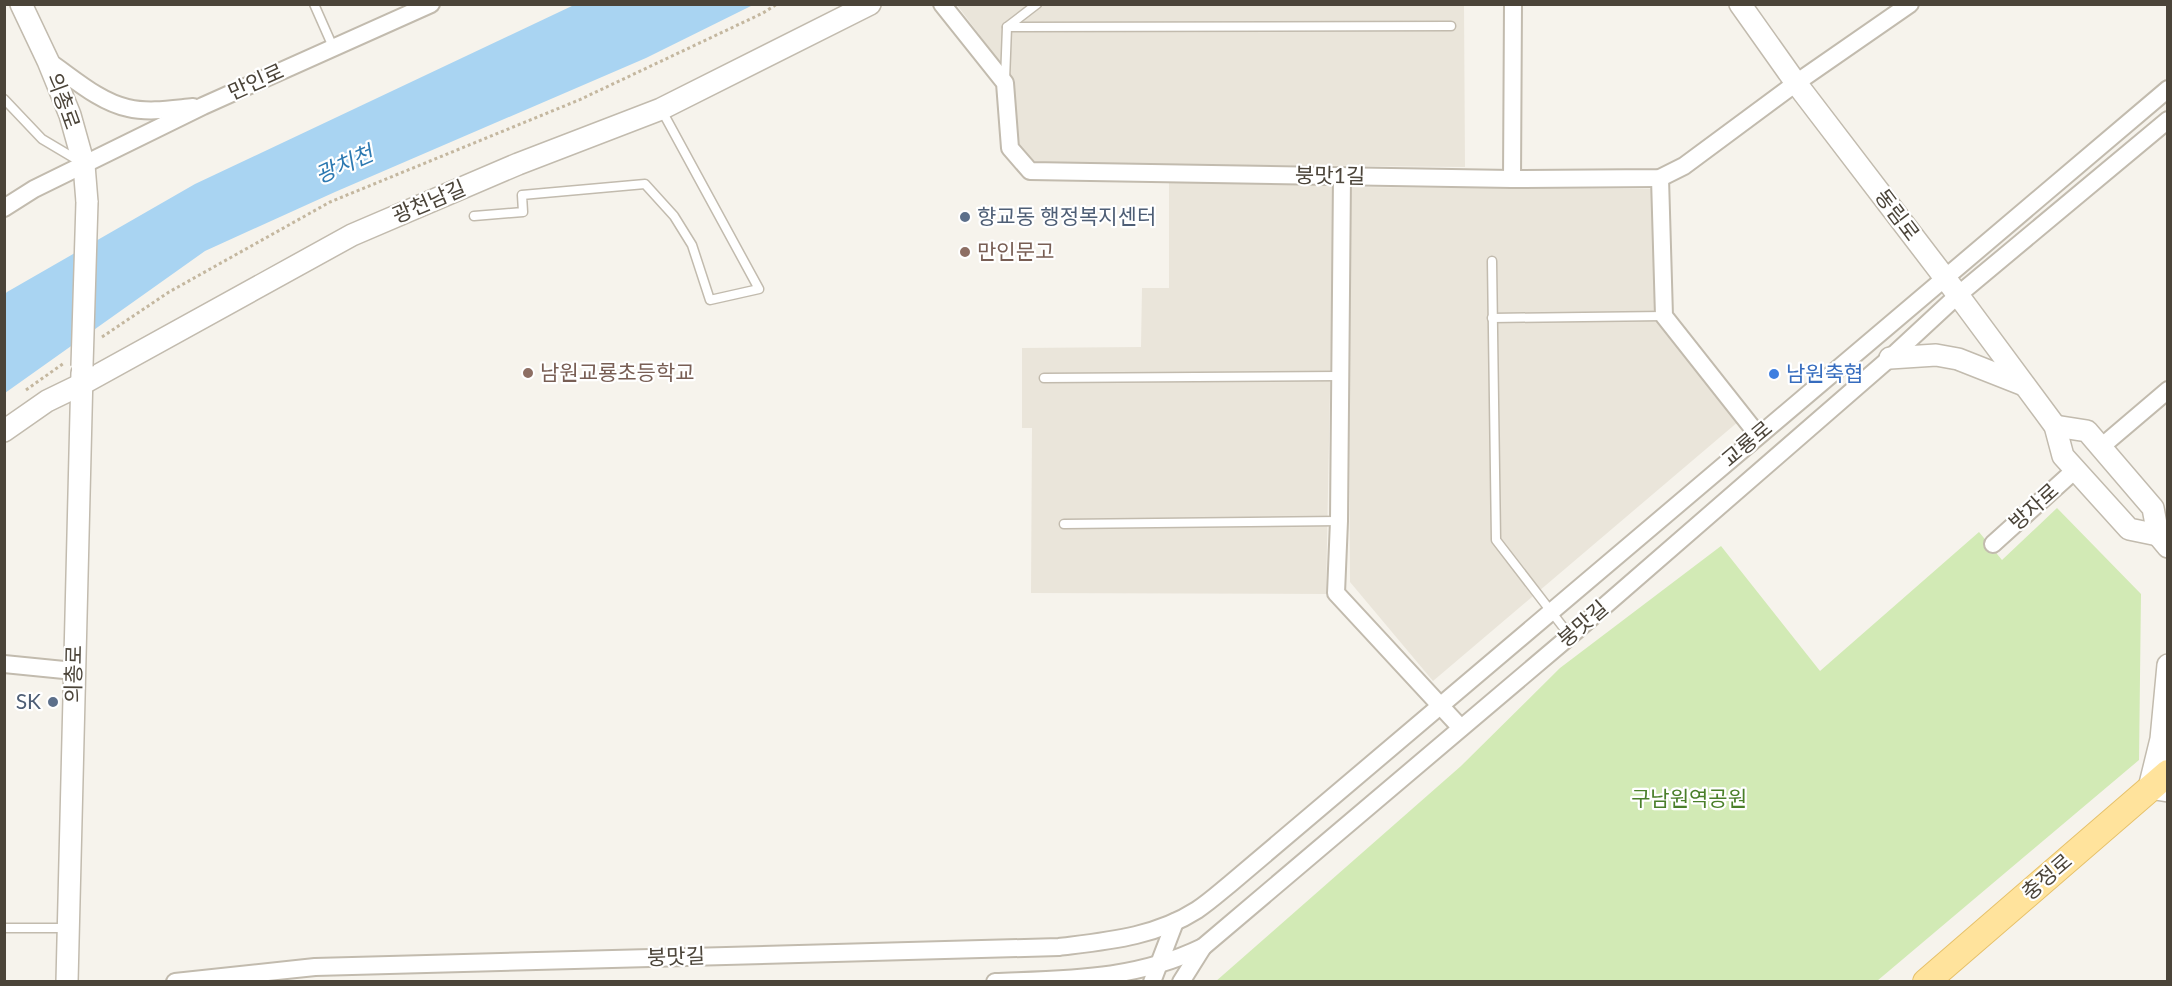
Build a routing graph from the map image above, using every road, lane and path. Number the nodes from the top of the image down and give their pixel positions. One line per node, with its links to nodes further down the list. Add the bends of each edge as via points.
1 (21, 4): 14 (street, 의총로)
2 (314, 4): 13 (lane)
3 (431, 4): 13 (street, 만인로)
4 (777, 4): 33 (path, via 579,100 330,202 169,292)
5 (870, 4): 20 (street, 광천남길)
6 (942, 4): 15 (street)
7 (1037, 4): 12 (lane)
8 (1513, 4): 25 (street)
9 (1740, 4): 16 (street, 동림로)
10 (1910, 4): 16 (street, 붕맛1길)
11 (1451, 26): 12 (lane)
12 (1007, 27): 15 (lane)
13 (333, 47): 19 (street, 만인로)
14 (48, 61): 19 (street, via 104,98 127,108 155,111); 22 (street, 의총로, via 70,115)
15 (1005, 83): 23 (street, 붕맛1길, via 1010,148 1030,171)
16 (1796, 83): 24 (street, 붕맛1길, via 1684,166); 29 (street, 동림로)
17 (2168, 89): 29 (street, 교룡로)
18 (4, 99): 22 (lane, via 42,139)
19 (203, 106): 22 (street, 만인로)
20 (661, 109): 27 (lane, via 759,289 710,300 692,245 674,216 645,184 522,195 524,212); 35 (street, 광천남길, via 518,164 352,235)
21 (2168, 120): 30 (street, 붕맛길)
22 (84, 165): 26 (street, 만인로); 35 (street, 의총로, bridge, via 87,202)
23 (1342, 176): 25 (street, 붕맛1길); 36 (street)
24 (1660, 178): 25 (street, 붕맛1길); 31 (street)
25 (1512, 179)
26 (4, 208)
27 (474, 216)
28 (1492, 261): 32 (lane)
29 (1944, 277): 30 (street, 동림로); 43 (street, 교룡로)
30 (1958, 295): 34 (street, 붕맛길); 38 (street, 동림로)
31 (1664, 316): 32 (lane); 43 (street)
32 (1492, 318): 50 (lane, via 1496,540)
33 (96, 341)
34 (1890, 357): 38 (street, via 1936,355 1958,359); 51 (street, 붕맛길)
35 (77, 370): 40 (path); 42 (street, 광천남길, via 47,401); 54 (street, 의총로)
36 (1339, 376): 37 (lane); 46 (street)
37 (1044, 378)
38 (2024, 385): 41 (street, 동림로)
39 (2168, 390): 44 (street)
40 (22, 394)
41 (2055, 426): 44 (street, 동림로, via 2087,431); 45 (street, 동림로, via 2063,456)
42 (4, 431)
43 (1758, 435): 50 (street, 교룡로)
44 (2101, 447): 48 (street, 동림로, via 2153,508)
45 (2075, 470): 48 (street, 동림로, via 2129,529); 49 (street, 방자로)
46 (1339, 521): 47 (lane); 55 (street, via 1336,593)
47 (1064, 524)
48 (2163, 541)
49 (1993, 544)
50 (1551, 612): 51 (lane); 55 (street, 붕맛길)
51 (1570, 636): 56 (street, 붕맛길)
52 (4, 664): 54 (street)
53 (2168, 665): 57 (street)
54 (74, 671): 60 (street, 의총로)
55 (1441, 704): 56 (street); 58 (street, 붕맛길, via 1230,884)
56 (1461, 728): 61 (street, 붕맛길)
57 (2161, 784): 69 (main road, 충정로)
58 (1175, 922): 62 (street); 65 (street, 붕맛길, via 1117,940 1059,946 315,967)
59 (4, 928): 60 (lane)
60 (68, 928): 64 (street, 의총로)
61 (1203, 947): 62 (street, 붕맛길); 68 (street, 붕맛길)
62 (1158, 964): 63 (street, 붕맛길); 67 (street)
63 (1096, 980): 66 (street, 붕맛길)
64 (67, 981)
65 (175, 981)
66 (995, 981)
67 (1152, 981)
68 (1181, 981)
69 (1926, 981)

